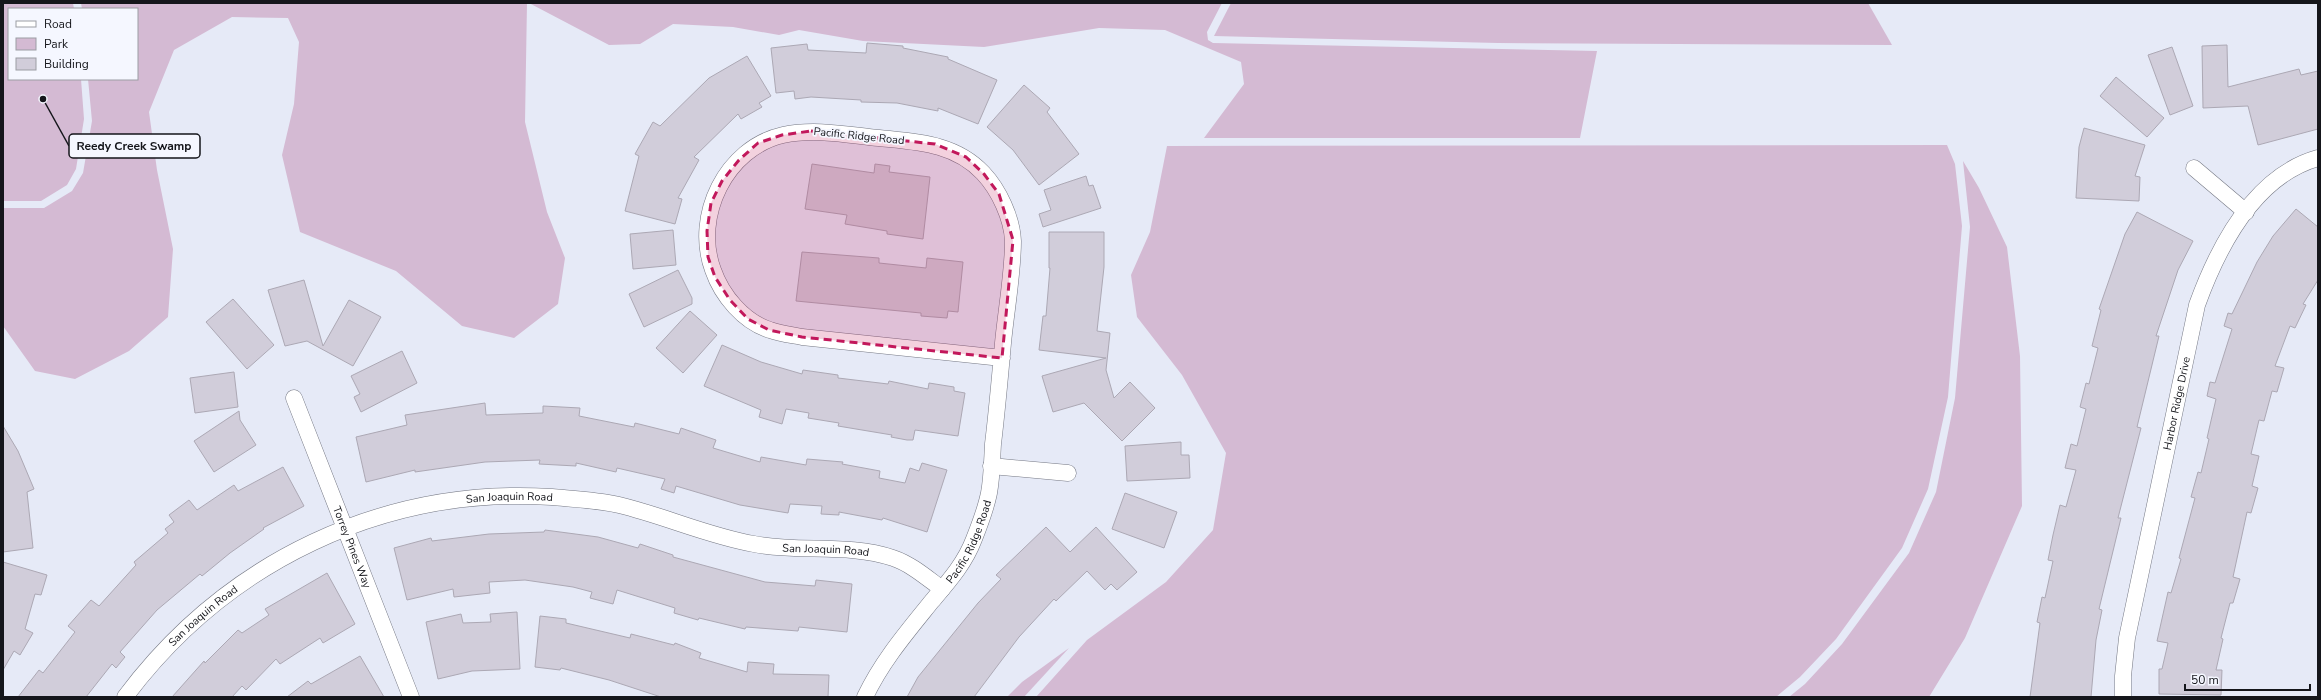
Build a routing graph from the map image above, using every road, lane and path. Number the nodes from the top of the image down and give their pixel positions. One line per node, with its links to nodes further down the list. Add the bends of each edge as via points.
1 (2318, 158): 3 (street, Harbor Ridge Drive, via 2286,172 2258,197)
2 (2194, 168): 3 (street)
3 (2246, 212): 13 (street, Harbor Ridge Drive, via 2209,273 2190,331 2127,638)
4 (1002, 358): 4 (street, Pacific Ridge Road, via 802,337 769,330 748,319 730,300 715,276 708,257 707,231 711,203 722,181 739,160 758,143 782,135 811,131 935,144 966,157 984,174 999,194 1009,218 1013,240); 6 (street, Pacific Ridge Road)
5 (294, 398): 8 (street, Torrey Pines Way)
6 (991, 466): 7 (street); 9 (street, Pacific Ridge Road, via 989,493 973,541 961,566)
7 (1068, 473)
8 (345, 528): 9 (street, San Joaquin Road, via 366,519 465,499 517,495 575,499 619,505 717,536 755,545 864,550 895,558); 10 (street, San Joaquin Road, via 303,545 214,603 175,639); 11 (street, Torrey Pines Way)
9 (942, 589): 12 (street, Pacific Ridge Road, via 891,651 874,676)
10 (125, 697)
11 (411, 697)
12 (864, 697)
13 (2123, 697)

